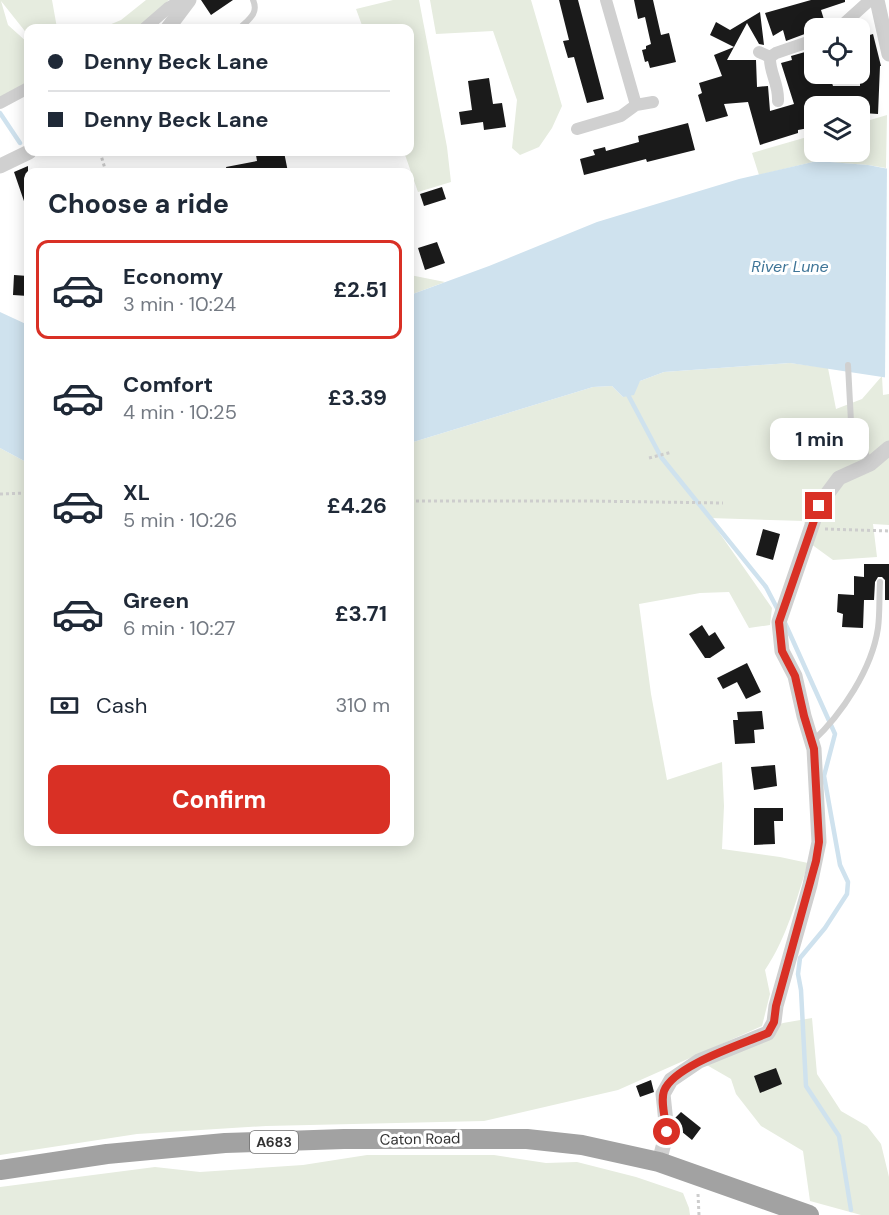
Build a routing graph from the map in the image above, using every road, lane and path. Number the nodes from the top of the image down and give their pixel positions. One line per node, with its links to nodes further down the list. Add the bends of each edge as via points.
1 (182, 0): 7 (street)
2 (189, 0): 8 (street)
3 (253, 0): 9 (lane, via 255,13)
4 (606, 0): 16 (street)
5 (877, 1): 6 (street); 11 (street)
6 (853, 18)
7 (149, 24)
8 (171, 24)
9 (244, 24)
10 (804, 43): 13 (street, via 764,55 777,85)
11 (889, 52)
12 (24, 90): 15 (street)
13 (778, 101)
14 (653, 102): 16 (street)
15 (0, 103)
16 (636, 105): 17 (street, via 621,116)
17 (577, 129)
18 (24, 154): 19 (street)
19 (0, 166)
20 (848, 365): 24 (lane, via 851,422)
21 (889, 448): 24 (street)
22 (672, 452): 23 (path)
23 (649, 458)
24 (870, 464): 29 (street, via 839,478 819,506)
25 (24, 493): 26 (path)
26 (0, 494)
27 (414, 501): 28 (path)
28 (723, 504)
29 (812, 528): 30 (path); 32 (street, via 779,622 782,651 795,676 804,716)
30 (889, 531)
31 (880, 582): 32 (lane, via 878,628 870,660 852,693)
32 (817, 737): 33 (street, via 814,749 819,842 774,1022 768,1033 699,1061 671,1080 663,1094 667,1132)
33 (659, 1162): 34 (highway, Caton Road / A683, via 555,1141 344,1139 225,1143 106,1154); 35 (highway, Caton Road / A683)
34 (0, 1170)
35 (697, 1177): 36 (path); 37 (highway, Caton Road / A683)
36 (699, 1215)
37 (809, 1215)

